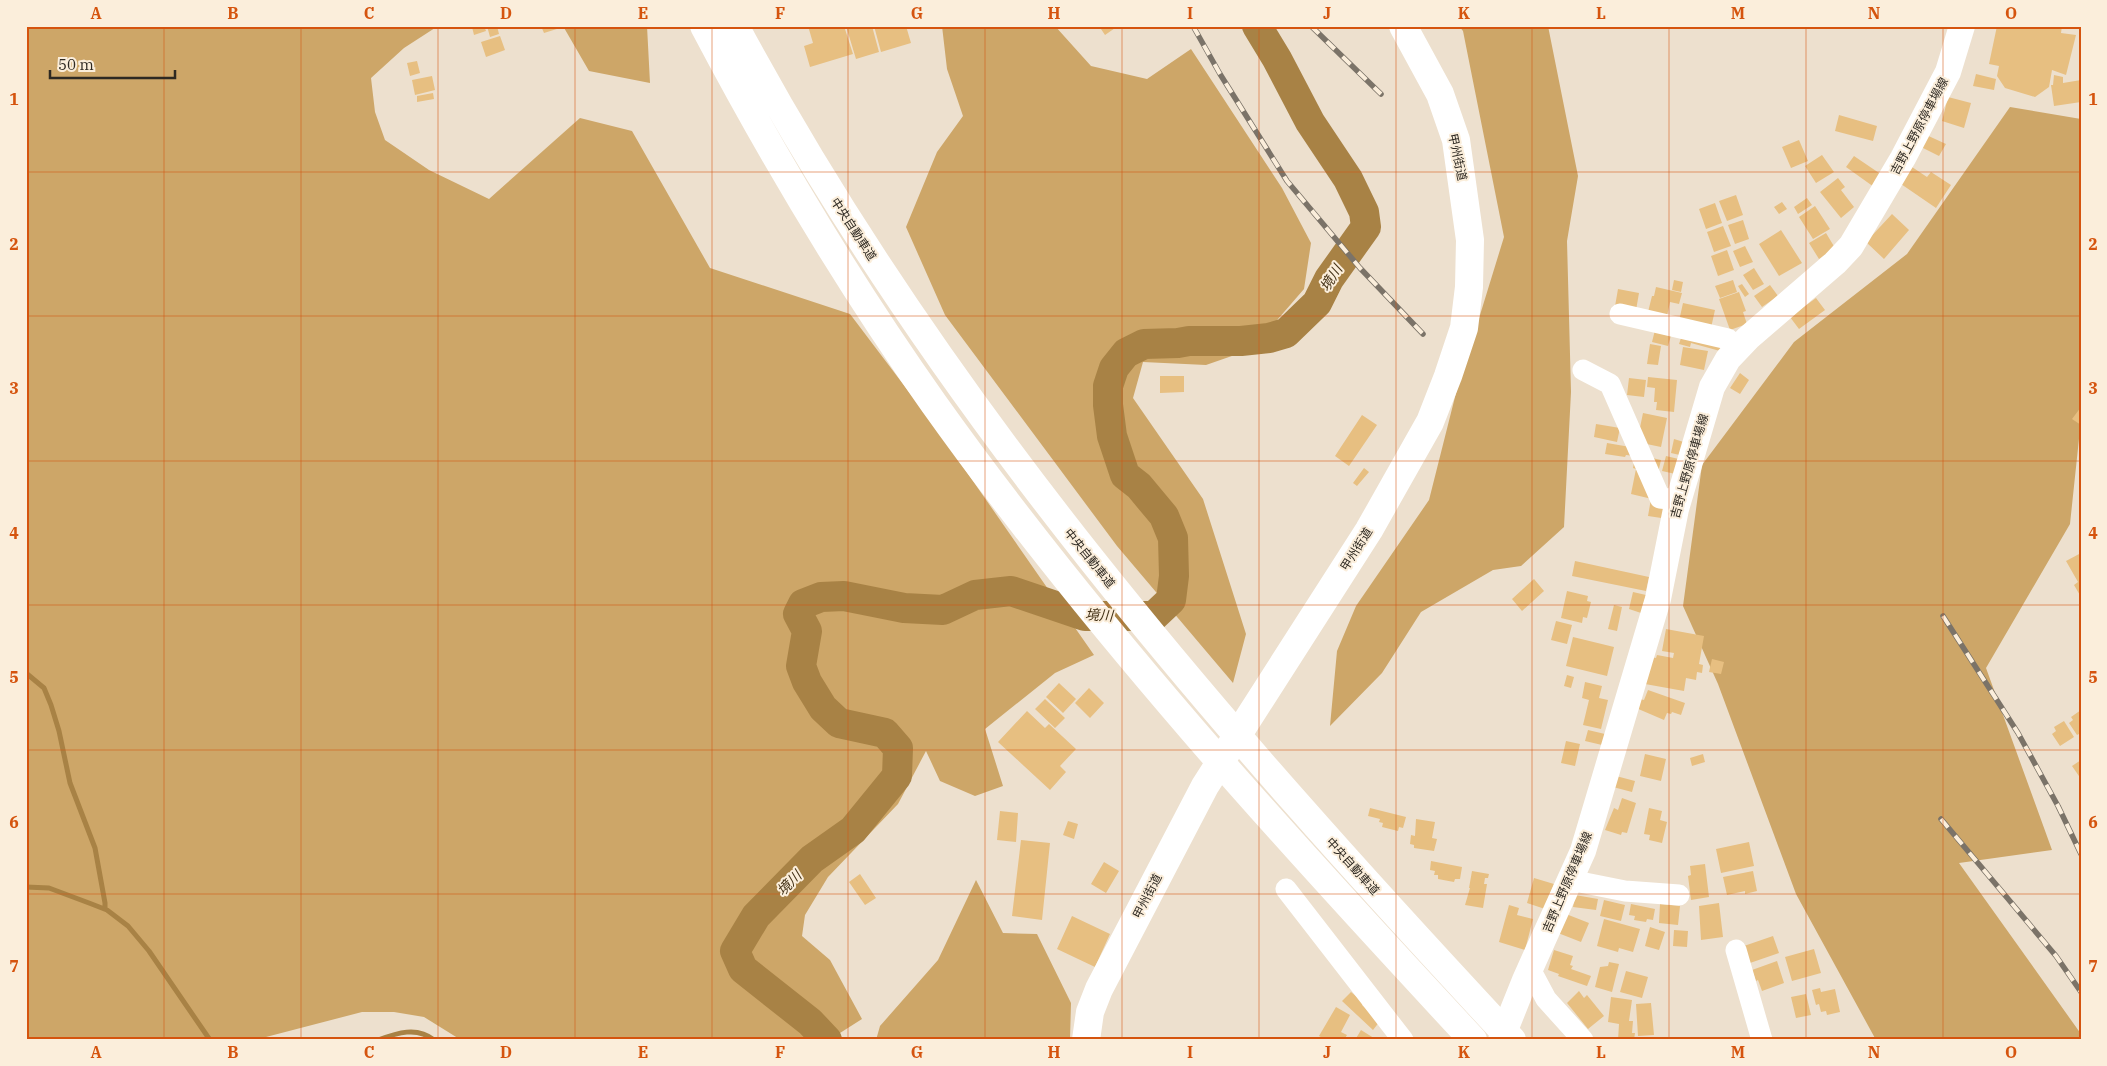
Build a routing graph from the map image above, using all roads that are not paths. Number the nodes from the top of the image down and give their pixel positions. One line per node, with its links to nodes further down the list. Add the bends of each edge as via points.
1 (704, 26): 16 (highway, via 776,158 848,275 935,404 1052,559 1166,698)
2 (735, 26): 18 (highway, 中央自動車道, via 832,197 911,318 1002,445 1189,680 1320,830)
3 (1403, 26): 14 (highway, 甲州街道, via 1440,94 1456,140 1470,240 1464,328 1430,422 1369,530 1205,786 1099,989 1090,1012)
4 (1962, 26): 6 (main road, 吉野上野原停車場線, via 1948,72 1852,246)
5 (1620, 314): 6 (street, via 1728,339)
6 (1737, 349): 8 (main road, 吉野上野原停車場線, via 1712,387)
7 (1583, 370): 8 (street, via 1610,384 1660,498)
8 (1678, 500): 9 (main road, 吉野上野原停車場線, via 1658,599 1583,851)
9 (1570, 880): 11 (street, via 1625,891); 13 (main road, 吉野上野原停車場線)
10 (1286, 889): 15 (street)
11 (1679, 895)
12 (1736, 950): 20 (street)
13 (1527, 974): 17 (main road, 吉野上野原停車場線); 19 (street)
14 (1086, 1040)
15 (1403, 1040)
16 (1473, 1040)
17 (1501, 1040)
18 (1512, 1040)
19 (1583, 1040)
20 (1762, 1040)

